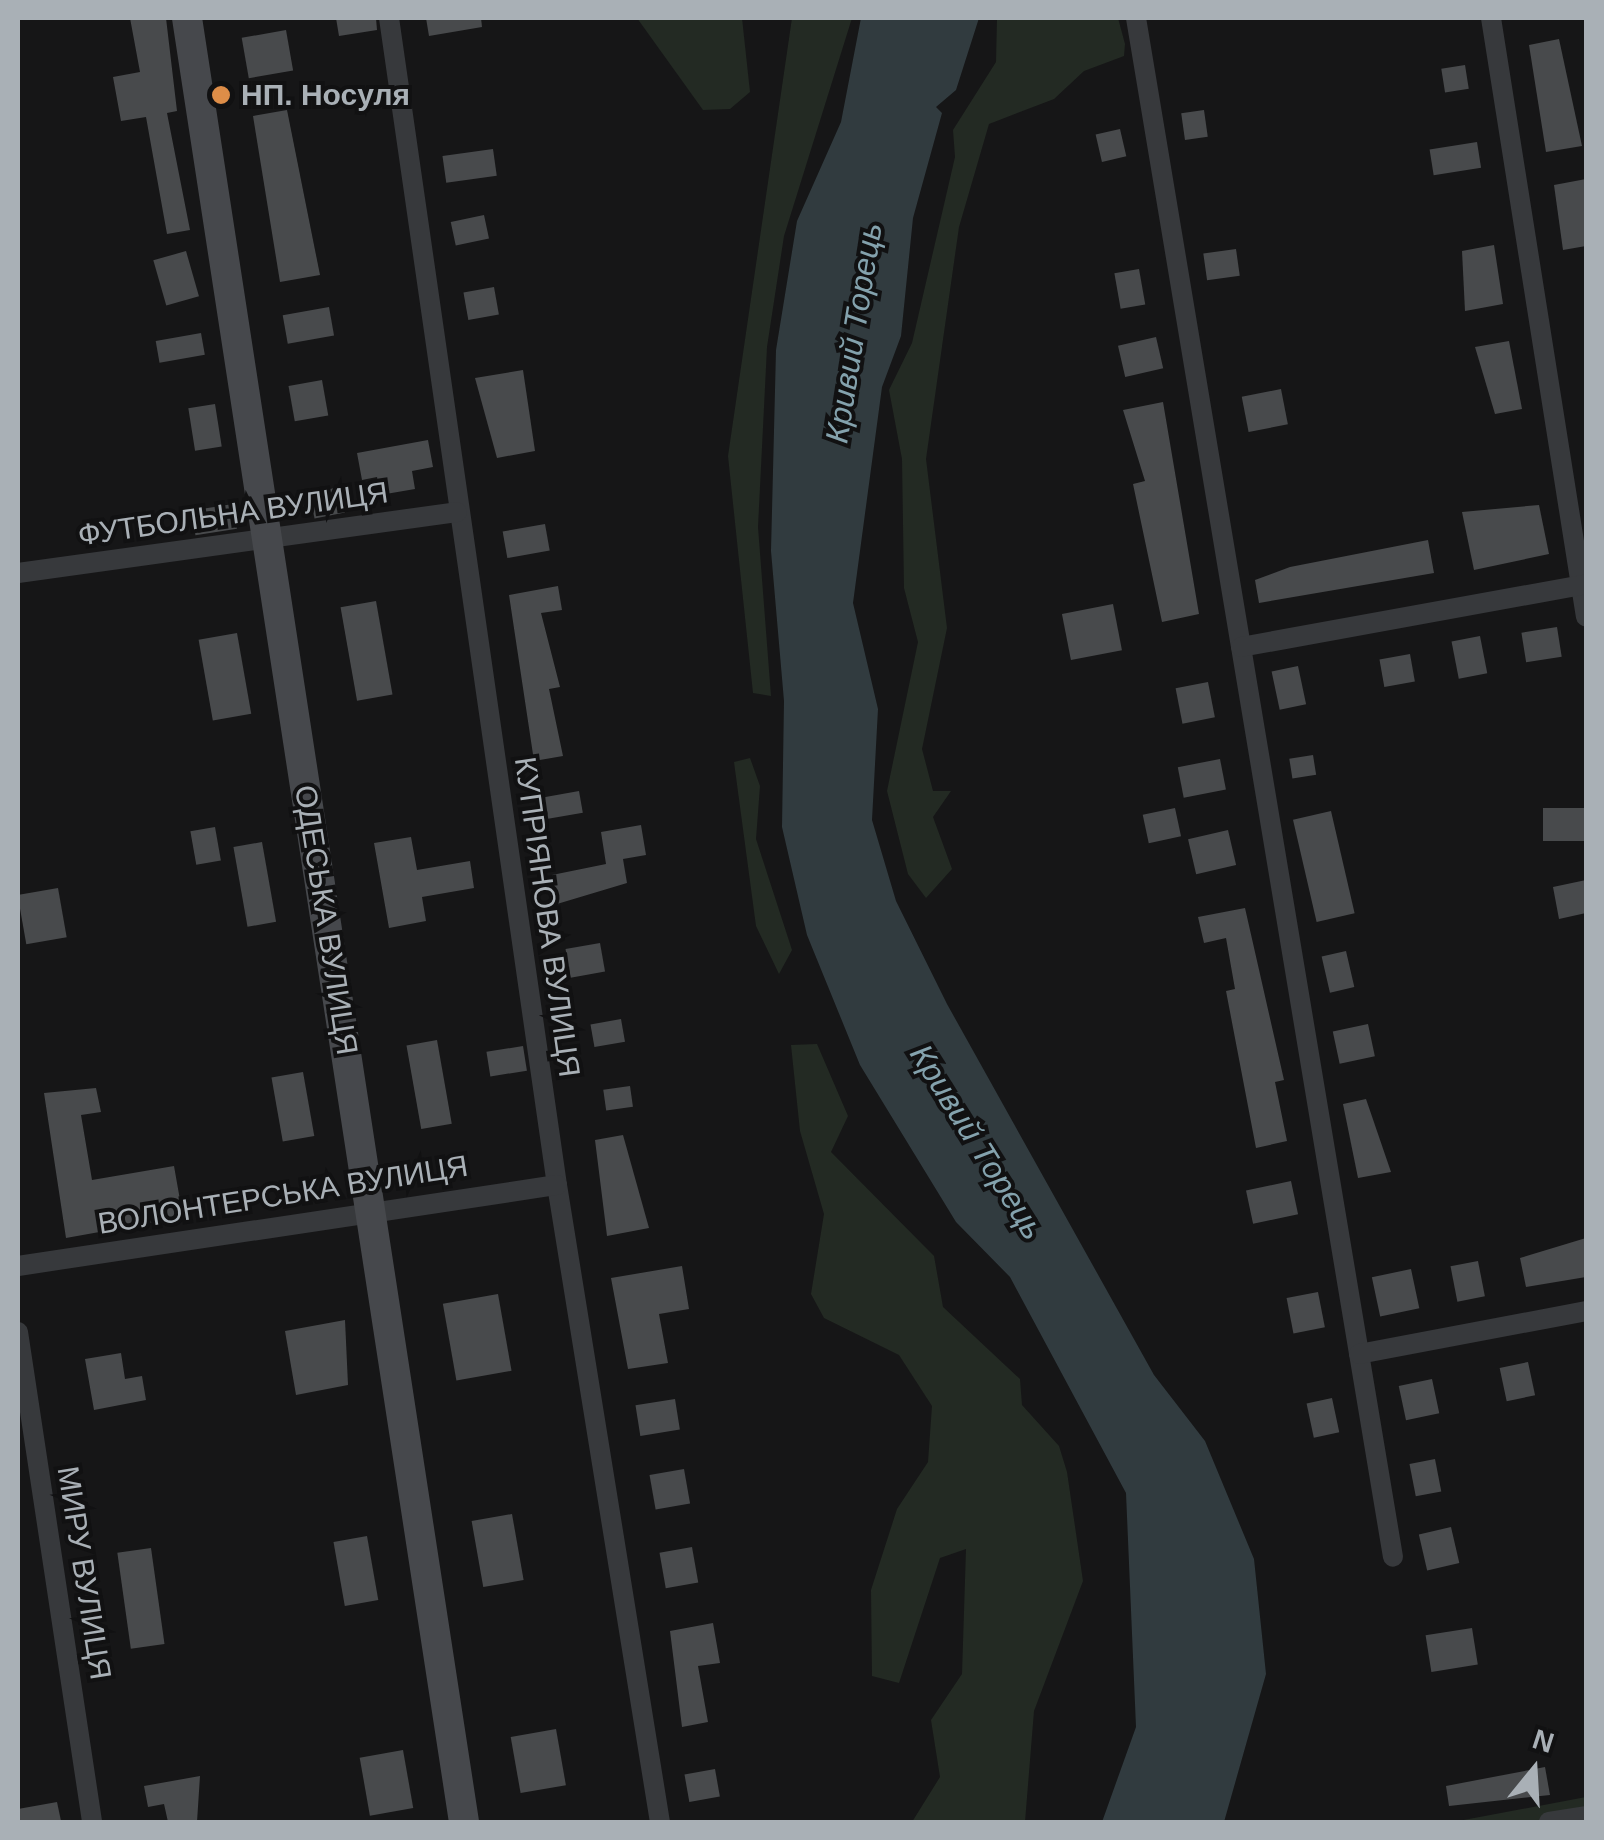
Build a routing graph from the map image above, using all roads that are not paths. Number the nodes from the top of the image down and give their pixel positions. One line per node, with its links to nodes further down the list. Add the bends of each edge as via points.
1 (188, 18): 6 (street, ОДЕСЬКА ВУЛИЦЯ)
2 (389, 18): 5 (street, КУПРІЯНОВА ВУЛИЦЯ)
3 (1136, 18): 10 (street)
4 (1492, 18): 8 (street)
5 (457, 512): 6 (street, ФУТБОЛЬНА ВУЛИЦЯ); 11 (street, КУПРІЯНОВА ВУЛИЦЯ)
6 (266, 543): 7 (street, ФУТБОЛЬНА ВУЛИЦЯ); 12 (street, ОДЕСЬКА ВУЛИЦЯ)
7 (18, 574)
8 (1584, 584): 9 (street); 10 (street)
9 (1586, 618)
10 (1241, 647): 16 (street)
11 (556, 1185): 12 (street, ВОЛОНТЕРСЬКА ВУЛИЦЯ); 21 (street, КУПРІЯНОВА ВУЛИЦЯ)
12 (373, 1211): 13 (street, ВОЛОНТЕРСЬКА ВУЛИЦЯ); 20 (street, ОДЕСЬКА ВУЛИЦЯ)
13 (18, 1266)
14 (1586, 1312): 16 (street)
15 (18, 1332): 19 (street, МИРУ ВУЛИЦЯ)
16 (1359, 1354): 17 (street)
17 (1393, 1557)
18 (1586, 1816): 22 (street)
19 (92, 1822)
20 (464, 1822)
21 (660, 1822)
22 (1550, 1822)

